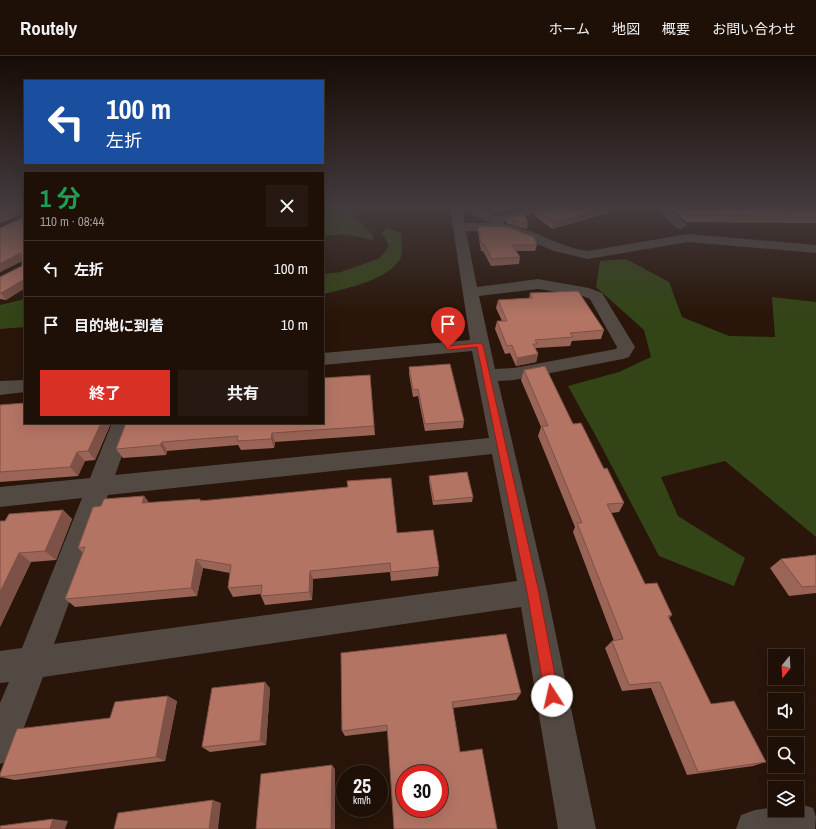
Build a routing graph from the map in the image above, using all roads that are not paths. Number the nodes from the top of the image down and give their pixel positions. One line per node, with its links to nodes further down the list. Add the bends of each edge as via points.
1 (463, 244): 6 (street)
2 (547, 244): 3 (street, via 565,252 588,255)
3 (652, 244)
4 (759, 244): 5 (street)
5 (816, 249)
6 (471, 292): 7 (street); 9 (street, via 538,284 584,291 596,296 626,347 623,353 514,374)
7 (480, 345): 8 (street); 9 (street)
8 (324, 359)
9 (487, 376): 13 (street)
10 (24, 386): 11 (street)
11 (0, 388)
12 (123, 424): 14 (street)
13 (501, 445): 14 (street); 16 (street)
14 (98, 488): 15 (street); 17 (street)
15 (0, 497)
16 (533, 592): 17 (street); 20 (street)
17 (16, 665): 18 (street)
18 (0, 747)
19 (799, 822): 21 (street)
20 (577, 829)
21 (755, 829)

